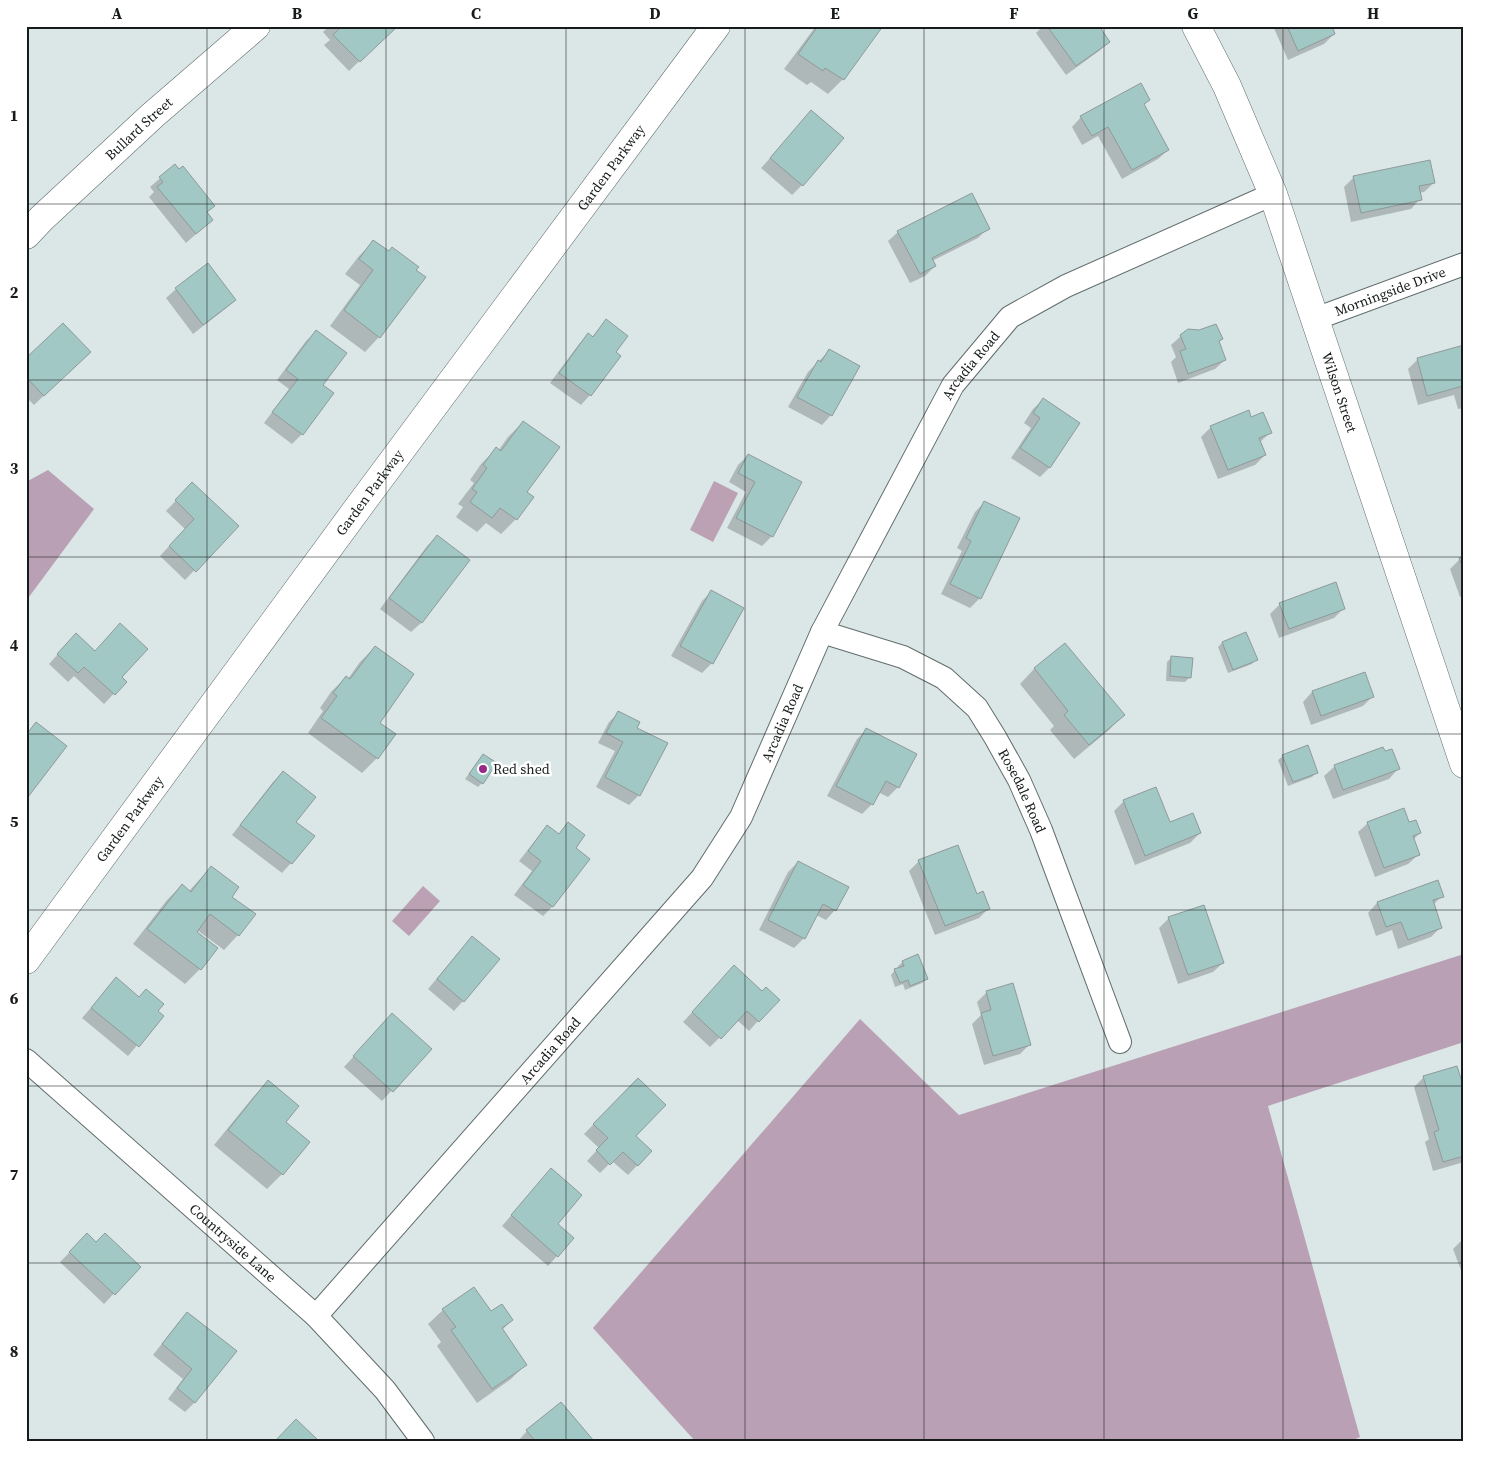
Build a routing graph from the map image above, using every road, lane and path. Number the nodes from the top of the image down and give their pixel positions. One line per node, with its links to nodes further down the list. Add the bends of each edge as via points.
1 (256, 26): 5 (street, Bullard Street, via 154,114)
2 (716, 26): 10 (street, Garden Parkway)
3 (1196, 26): 4 (street, Wilson Street, via 1227,86)
4 (1273, 194): 7 (street, Wilson Street); 8 (street, Arcadia Road, via 1066,286 1010,318 953,385)
5 (26, 235)
6 (1464, 264): 7 (street, Morningside Drive)
7 (1315, 319): 9 (street, Wilson Street)
8 (822, 632): 11 (street, Rosedale Road, via 903,657 944,678 977,708 1019,780 1041,830); 13 (street, Arcadia Road, via 741,818 702,878)
9 (1464, 764)
10 (26, 960)
11 (1120, 1042)
12 (26, 1060): 13 (street, Countryside Lane)
13 (316, 1316): 14 (street, Countryside Lane, via 385,1390)
14 (423, 1441)

